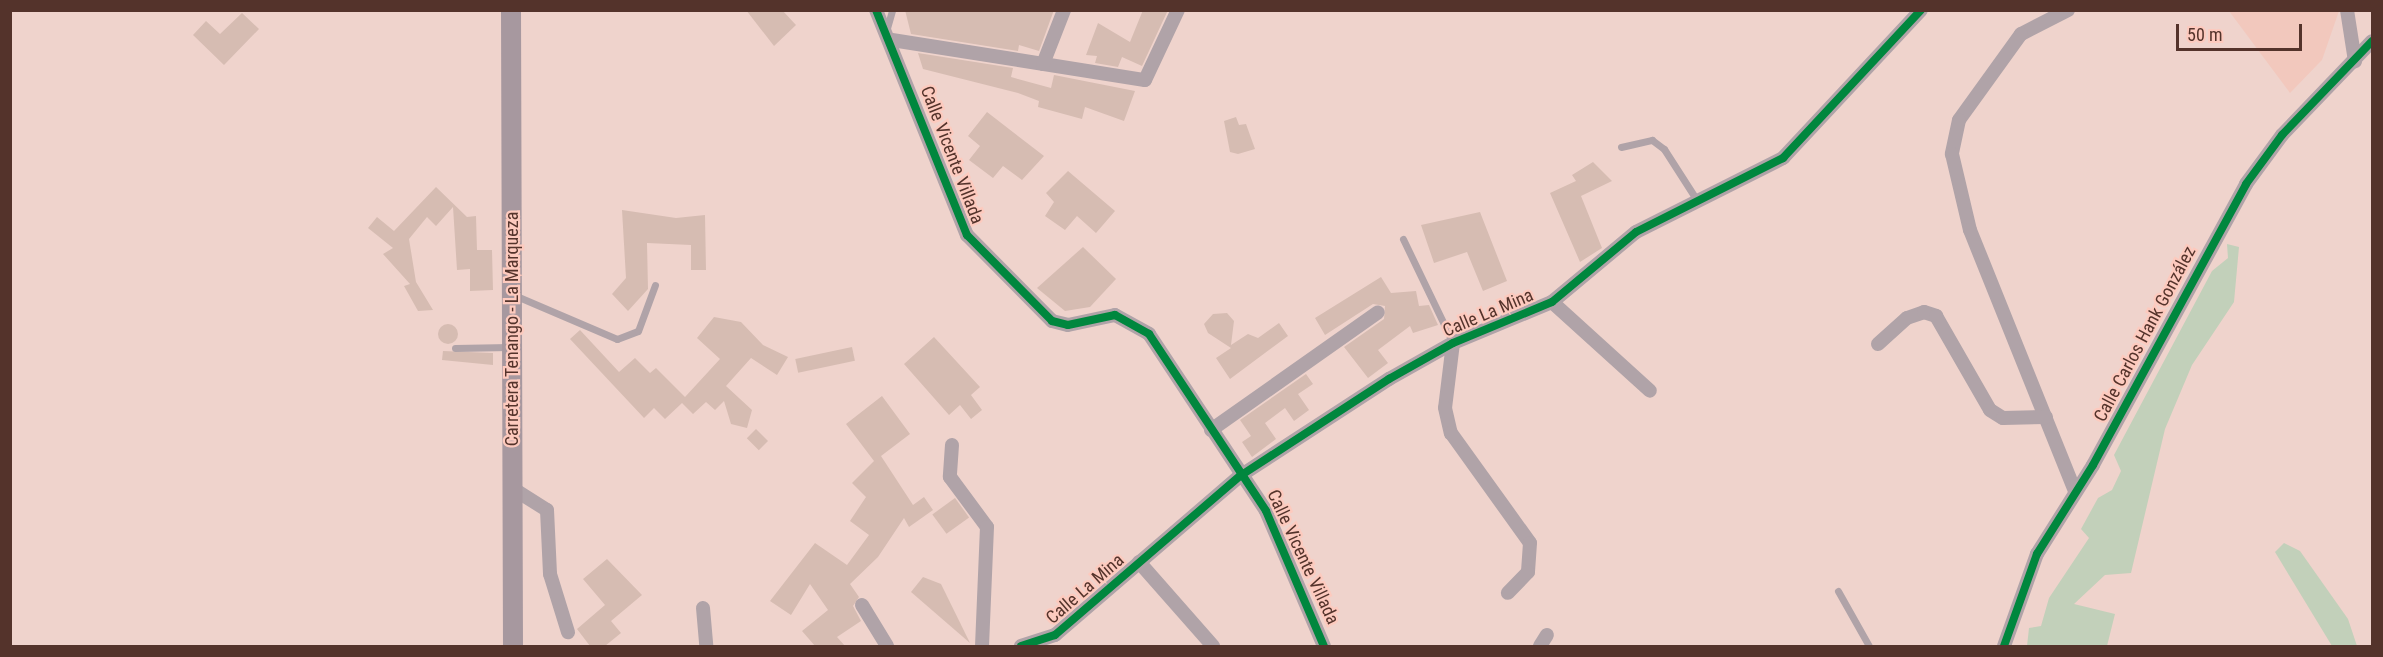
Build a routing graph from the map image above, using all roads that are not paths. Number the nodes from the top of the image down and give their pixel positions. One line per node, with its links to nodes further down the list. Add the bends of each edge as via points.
1 (511, 10): 17 (main road, Carretera Tenango - La Marqueza)
2 (876, 10): 9 (street, Calle Vicente Villada)
3 (892, 10): 9 (lane)
4 (1064, 10): 12 (street)
5 (1178, 10): 12 (street, via 1145,80)
6 (1921, 10): 14 (street, Calle La Mina, via 1801,143 1766,169)
7 (2068, 10): 25 (street, via 2021,34 1976,91 1953,136 1970,230)
8 (2347, 10): 11 (street)
9 (889, 34): 12 (street); 26 (street, Calle Vicente Villada, via 967,235 1052,321 1068,325 1115,315 1149,334)
10 (2373, 41): 11 (street, Calle Carlos Hank González)
11 (2355, 61): 30 (street, Calle Carlos Hank González, via 2282,135 2246,184)
12 (1043, 64)
13 (1621, 147): 14 (lane, via 1652,140 1658,144)
14 (1698, 202): 18 (street, Calle La Mina, via 1636,232)
15 (1403, 239): 20 (lane)
16 (655, 285): 17 (lane, via 638,331 616,339)
17 (512, 294): 22 (main road, Carretera Tenango - La Marqueza)
18 (1552, 302): 20 (street, Calle La Mina); 24 (street)
19 (1378, 312): 26 (street)
20 (1453, 343): 28 (street, Calle La Mina); 33 (street, via 1444,408 1451,433 1530,543 1528,572)
21 (1878, 344): 25 (street, via 1907,318 1924,312 1936,316 1990,410 2003,418)
22 (512, 347): 23 (lane); 29 (main road, Carretera Tenango - La Marqueza)
23 (455, 348)
24 (1650, 391)
25 (2046, 417): 30 (street)
26 (1210, 430): 28 (street, Calle Vicente Villada)
27 (952, 445): 40 (street, via 950,477 987,527)
28 (1240, 476): 31 (street, Calle La Mina); 43 (street, Calle Vicente Villada, via 1266,511)
29 (512, 488): 36 (street, via 547,510 550,574); 37 (main road, Carretera Tenango - La Marqueza)
30 (2075, 491): 45 (street, Calle Carlos Hank González, via 2029,571)
31 (1139, 562): 41 (street, Calle La Mina, via 1049,640); 42 (street)
32 (1838, 591): 44 (lane)
33 (1508, 593)
34 (862, 606): 39 (street)
35 (703, 608): 38 (street)
36 (568, 632)
37 (513, 646)
38 (706, 646)
39 (887, 646)
40 (982, 646)
41 (1021, 646)
42 (1213, 646)
43 (1324, 646)
44 (1869, 646)
45 (2004, 646)

